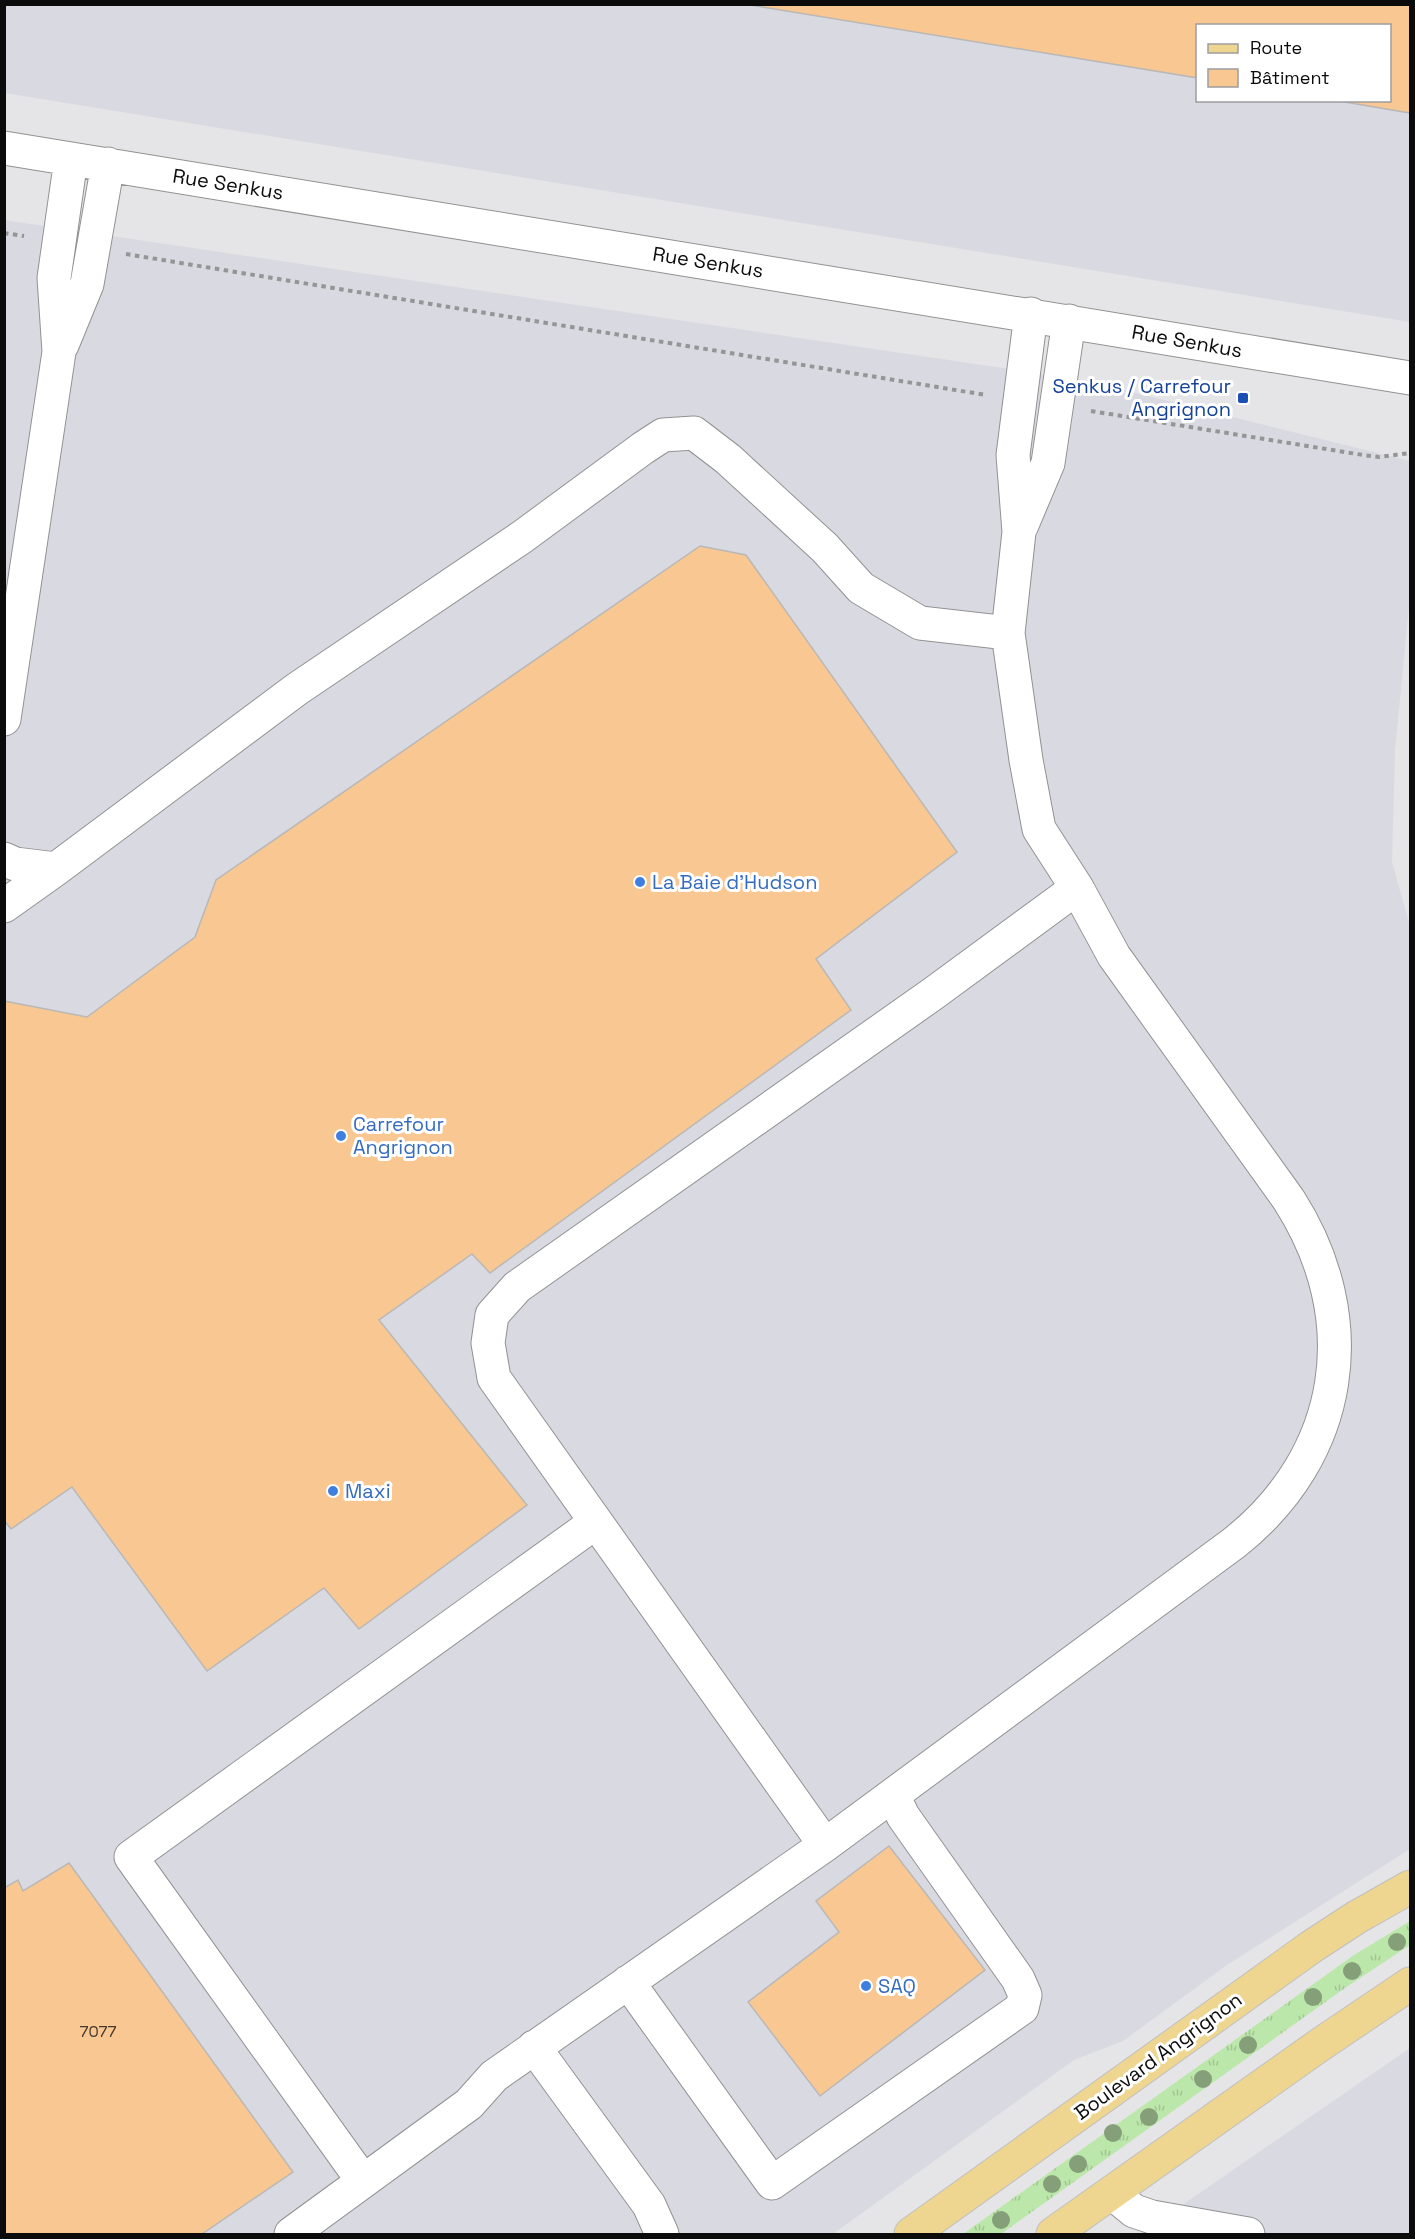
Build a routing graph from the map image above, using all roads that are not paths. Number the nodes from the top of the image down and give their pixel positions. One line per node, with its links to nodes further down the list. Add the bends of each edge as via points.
1 (4, 148): 2 (street, Rue Senkus)
2 (71, 159): 3 (street, Rue Senkus); 6 (street, via 54,278)
3 (108, 164): 4 (street, Rue Senkus); 6 (street, via 87,284)
4 (1031, 314): 5 (street, Rue Senkus); 8 (street, via 1013,455)
5 (1069, 321): 7 (street, Rue Senkus); 8 (street, via 1048,463)
6 (59, 352): 10 (street)
7 (1410, 378)
8 (1019, 531): 9 (street)
9 (1008, 633): 12 (street, via 920,623 861,588 825,548 694,433 663,435 522,537 297,689); 13 (street, via 1039,829)
10 (4, 719)
11 (4, 859): 12 (street)
12 (56, 869): 14 (street)
13 (1077, 888): 15 (street, via 517,1287 492,1315 488,1343 494,1378); 16 (street, via 1114,956 1288,1200 1311,1239 1331,1304 1334,1349 1329,1394 1307,1458 1282,1495 1251,1529)
14 (4, 906)
15 (596, 1522): 17 (street); 22 (street, via 131,1857)
16 (893, 1795): 17 (street); 19 (street, via 903,1816 1018,1980 1025,1995 1022,2008 772,2183)
17 (825, 1845): 19 (street)
18 (1410, 1887): 28 (main road, Boulevard Angrignon, via 1311,1947)
19 (628, 1982): 21 (street)
20 (1410, 1984): 23 (main road)
21 (534, 2047): 22 (street, via 494,2076 469,2104); 24 (street)
22 (363, 2181): 25 (street)
23 (1112, 2193): 29 (main road); 30 (street, via 1134,2211 1152,2217)
24 (650, 2205): 26 (street); 27 (street)
25 (291, 2235)
26 (662, 2235)
27 (687, 2235)
28 (911, 2235)
29 (1053, 2235)
30 (1248, 2235)

